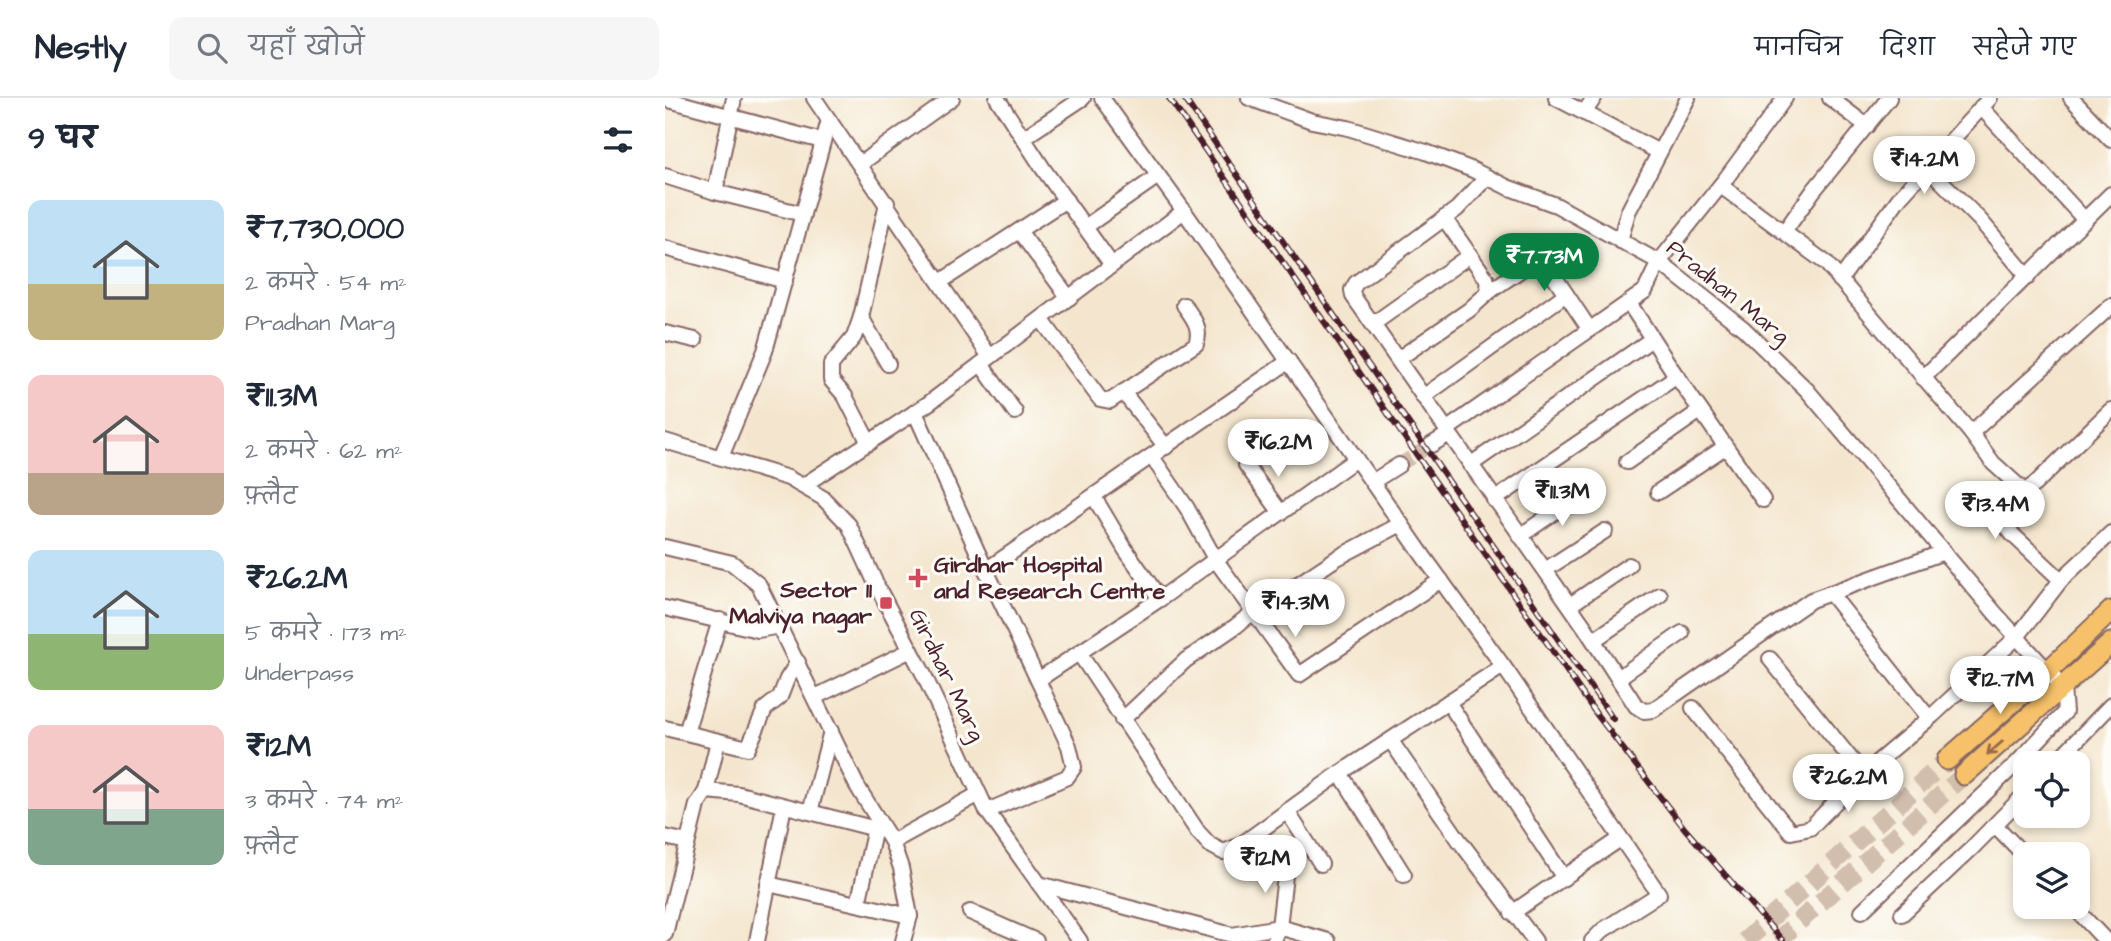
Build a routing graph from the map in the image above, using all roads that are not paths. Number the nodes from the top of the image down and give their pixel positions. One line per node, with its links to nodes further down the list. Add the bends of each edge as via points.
1 (734, 98): 18 (street)
2 (815, 98): 19 (street)
3 (952, 98): 25 (street)
4 (997, 98): 21 (street)
5 (1083, 98): 21 (street)
6 (1102, 98): 28 (street)
7 (1249, 98): 29 (street, Pradhan Marg, via 1312,121 1426,152)
8 (1556, 98): 17 (street)
9 (1594, 98): 17 (street)
10 (1689, 98): 24 (street)
11 (1785, 98): 30 (street)
12 (1830, 98): 20 (street)
13 (1889, 98): 20 (street)
14 (2071, 98): 22 (street)
15 (665, 99): 18 (street)
16 (1986, 103): 26 (street); 38 (street)
17 (1584, 113): 24 (street)
18 (729, 116): 23 (street); 31 (street)
19 (829, 120): 23 (street); 25 (street)
20 (1867, 126): 41 (street)
21 (1023, 138): 33 (street)
22 (2111, 140)
23 (822, 141): 36 (street)
24 (1659, 152): 42 (street, via 1628,212)
25 (860, 164): 34 (street)
26 (1927, 167): 47 (street); 48 (street)
27 (665, 176): 31 (street)
28 (1158, 176): 35 (street); 39 (street)
29 (1487, 177): 37 (street); 42 (street, Pradhan Marg, via 1556,205)
30 (1721, 186): 41 (street); 45 (street)
31 (715, 192): 36 (street)
32 (2111, 194): 38 (street)
33 (1066, 200): 39 (street); 40 (street)
34 (887, 203): 50 (street); 57 (street)
35 (1184, 211): 46 (street); 66 (street)
36 (803, 214): 49 (street)
37 (1444, 218): 44 (street); 59 (street, via 1356,283 1353,296)
38 (2085, 220): 47 (street)
39 (1085, 227): 46 (street)
40 (1019, 231): 50 (street); 53 (street)
41 (1784, 232): 48 (street, via 1826,263)
42 (1620, 241): 45 (street, Pradhan Marg)
43 (665, 248): 49 (street)
44 (1470, 256): 51 (street); 59 (street)
45 (1659, 262): 54 (street, via 1645,291); 104 (street, Pradhan Marg, via 1774,356)
46 (1112, 265): 53 (street)
47 (2028, 277): 69 (street)
48 (1840, 280): 69 (street)
49 (785, 281): 83 (street, via 765,351)
50 (940, 282): 65 (street)
51 (1490, 292): 52 (street, via 1525,267 1540,264); 64 (street)
52 (1566, 294): 60 (street); 71 (street)
53 (1069, 298): 58 (street)
54 (1629, 303): 60 (street); 62 (street)
55 (1184, 305): 70 (street, via 1196,323 1196,344)
56 (2111, 306): 77 (street)
57 (860, 317): 67 (street); 79 (street, via 854,337 831,365 831,380 845,396)
58 (1041, 319): 65 (street); 70 (street, via 1100,399 1110,401)
59 (1373, 324): 64 (street)
60 (1590, 330): 76 (street)
61 (665, 333): 63 (street)
62 (1652, 339): 68 (street); 89 (street)
63 (695, 340)
64 (1398, 359): 71 (street)
65 (986, 360): 74 (street); 75 (street)
66 (1289, 361): 81 (street); 85 (street)
67 (888, 364)
68 (1677, 376): 73 (street); 96 (street)
69 (1923, 378): 77 (street)
70 (1123, 392): 81 (street)
71 (1423, 397): 76 (street)
72 (2111, 410): 93 (street)
73 (1700, 411): 82 (street); 86 (street)
74 (915, 412): 79 (street); 107 (street)
75 (1015, 412)
76 (1447, 432): 80 (street); 89 (street)
77 (1971, 433): 93 (street, via 1993,463)
78 (665, 441): 83 (street, Girdhar Marg)
79 (869, 443): 91 (street)
80 (1430, 445)
81 (1166, 447): 84 (street)
82 (1725, 447): 94 (street); 97 (street)
83 (721, 457): 91 (street, Girdhar Marg)
84 (1152, 457): 95 (street); 105 (street)
85 (1356, 459): 90 (street); 98 (street)
86 (1627, 462)
87 (1246, 465): 98 (street)
88 (1399, 465): 90 (street)
89 (1470, 466): 96 (street)
90 (1372, 482): 99 (street)
91 (804, 485): 124 (street, Girdhar Marg, via 849,525)
92 (1585, 491): 102 (street)
93 (2024, 491): 110 (street, via 2009,503 2004,523)
94 (1658, 492)
95 (1094, 497): 107 (street); 113 (street)
96 (1495, 499): 102 (street)
97 (1763, 500)
98 (1280, 513): 105 (street)
99 (1401, 524): 109 (street); 117 (street, via 1337,558)
100 (1605, 531): 108 (street)
101 (2111, 533): 110 (street)
102 (1520, 536): 108 (street)
103 (665, 547): 119 (street, via 732,562 759,585)
104 (1944, 552): 111 (street); 121 (street, Pradhan Marg)
105 (1215, 559): 113 (street); 117 (street)
106 (1629, 565): 114 (street)
107 (986, 570): 131 (street)
108 (1545, 570): 114 (street)
109 (1441, 580): 117 (street, via 1299,675); 128 (street)
110 (2061, 580): 121 (street)
111 (1831, 593): 130 (street, via 1811,600 1653,710 1644,712 1636,706); 137 (street)
112 (1660, 595): 122 (street)
113 (1160, 599): 125 (street)
114 (1570, 605): 122 (street)
115 (665, 608): 118 (street)
116 (2111, 611): 129 (main road)
117 (1254, 612): 138 (street, via 1186,660)
118 (720, 620): 119 (street, via 758,631); 141 (street)
119 (780, 626): 127 (street)
120 (1682, 633): 130 (street)
121 (2017, 638): 129 (street, Pradhan Marg); 137 (street)
122 (1594, 640): 130 (street)
123 (2111, 643): 132 (main road)
124 (911, 650): 133 (street); 152 (street, Girdhar Marg)
125 (1079, 653): 131 (street); 138 (street)
126 (1770, 659): 148 (street)
127 (798, 662): 133 (street); 142 (street, via 780,697 765,709 748,748)
128 (1503, 666): 134 (street); 161 (street)
129 (2048, 671): 132 (street, Pradhan Marg); 146 (main road)
130 (1618, 678)
131 (1038, 680): 155 (street, via 1074,767 1067,777)
132 (2063, 688): 144 (street, via 2065,712); 150 (main road, one-way to 150)
133 (815, 696): 140 (street)
134 (1448, 702): 143 (street); 167 (street)
135 (2111, 705): 145 (street)
136 (1693, 708): 148 (street, via 1791,832 1810,828)
137 (1929, 718): 148 (street)
138 (1122, 720): 164 (street, via 1210,845 1223,852)
139 (665, 728): 141 (street)
140 (831, 731): 157 (street); 159 (street)
141 (686, 733): 142 (street)
142 (719, 741): 151 (street)
143 (1391, 741): 147 (street); 173 (street)
144 (2034, 751)
145 (2067, 751)
146 (1947, 760)
147 (1340, 773): 156 (street); 166 (street)
148 (1863, 774)
149 (2013, 774): 171 (street)
150 (1963, 775)
151 (706, 791): 153 (street); 162 (street, via 697,805)
152 (979, 794): 155 (street, Girdhar Marg); 159 (street)
153 (784, 806): 157 (street); 168 (street)
154 (2013, 806): 158 (street)
155 (987, 811): 169 (street, Girdhar Marg)
156 (1287, 811): 164 (street); 165 (street)
157 (810, 813): 159 (street)
158 (1995, 825): 163 (street); 174 (street)
159 (884, 834): 170 (street); 175 (street, via 901,868)
160 (665, 837): 162 (street)
161 (1620, 839): 167 (street); 185 (street, via 1659,894)
162 (687, 842): 177 (street)
163 (2013, 844)
164 (1239, 846): 178 (street, via 1286,867)
165 (1321, 863)
166 (1404, 875)
167 (1564, 878): 173 (street)
168 (768, 884): 170 (street); 179 (street)
169 (1039, 884): 178 (street, via 1232,935); 182 (street, Girdhar Marg)
170 (858, 904): 175 (street)
171 (1862, 911)
172 (970, 912): 181 (street)
173 (1512, 913): 184 (street)
174 (1902, 914)
175 (910, 916): 180 (street)
176 (2085, 919): 186 (street)
177 (665, 934)
178 (1277, 934): 183 (street)
179 (757, 941)
180 (903, 941)
181 (1036, 941)
182 (1080, 941)
183 (1328, 941)
184 (1535, 941)
185 (1592, 941)
186 (2106, 941)

